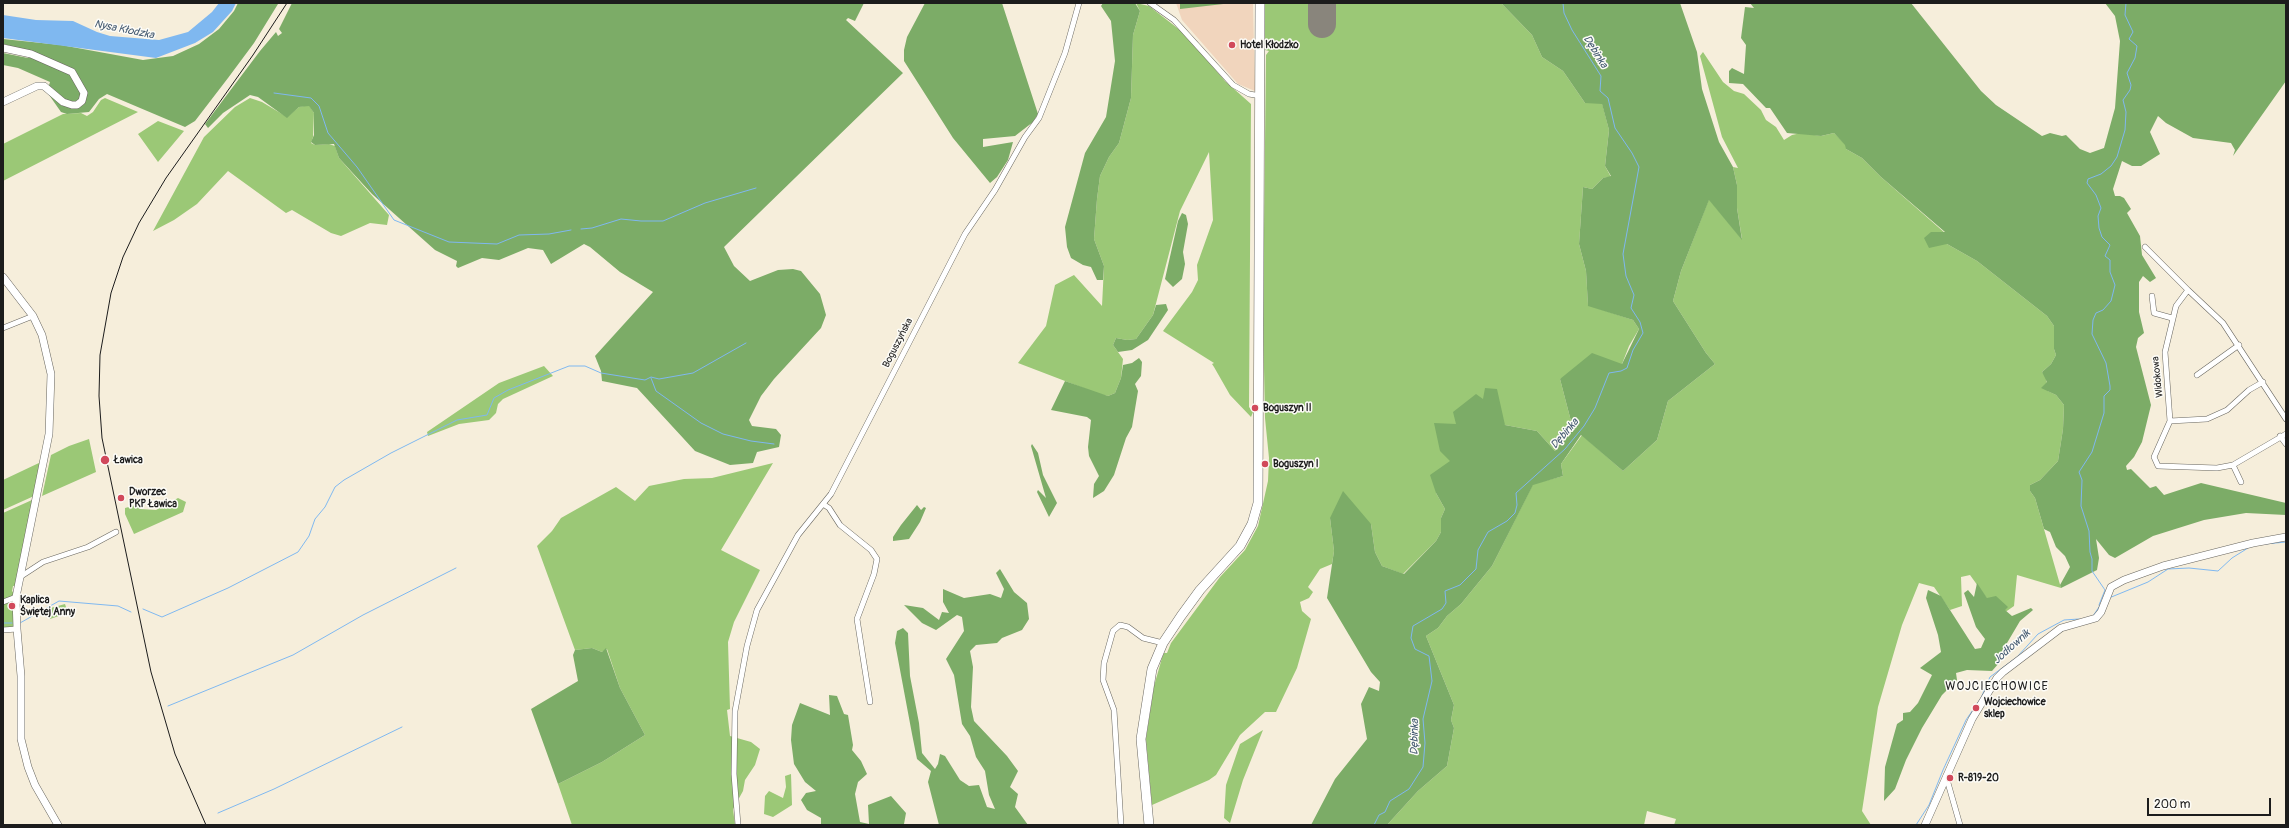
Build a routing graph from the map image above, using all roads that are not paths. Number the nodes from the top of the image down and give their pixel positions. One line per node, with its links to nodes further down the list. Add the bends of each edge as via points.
1 (1079, 3): 24 (street, Boguszyńska, via 1065,53 1039,118 965,234 842,474)
2 (1150, 3): 5 (street, via 1174,20 1233,85 1249,94)
3 (1260, 3): 5 (highway)
4 (3, 48): 6 (street, via 32,54 72,72 84,93 82,101 72,105 63,102 44,86 37,86)
5 (1260, 96): 32 (highway, via 1258,502 1252,524 1240,546 1196,595)
6 (3, 102)
7 (2145, 247): 9 (street)
8 (3, 277): 11 (street)
9 (2188, 290): 12 (street, Widokowa, via 2176,306); 14 (street, via 2223,323)
10 (2152, 296): 12 (street, via 2154,313)
11 (33, 316): 13 (street); 27 (street, via 42,335 48,358 51,405 45,460)
12 (2172, 318): 18 (street, Widokowa, via 2165,352)
13 (3, 328)
14 (2239, 345): 15 (street); 16 (street)
15 (2197, 375)
16 (2263, 382): 17 (street); 18 (street, via 2249,390 2227,410 2207,419)
17 (2286, 419)
18 (2170, 421): 22 (street, Widokowa, via 2154,457 2158,466 2217,468)
19 (2286, 434): 20 (street, Widokowa)
20 (2280, 436): 21 (street); 22 (street, Widokowa)
21 (2286, 444)
22 (2233, 465): 23 (street)
23 (2241, 482)
24 (823, 504): 33 (street, via 829,508 840,525 865,545 877,559 872,581 857,619); 36 (street, Boguszyńska, via 798,535 775,573 751,627 737,695 733,734)
25 (116, 532): 27 (street, via 88,548 43,562)
26 (2286, 537): 34 (street, via 2163,566 2114,585 2096,618 2061,628 1996,678 1972,719)
27 (20, 577): 28 (street)
28 (16, 597): 29 (street); 30 (street)
29 (3, 602)
30 (17, 626): 31 (street); 35 (street, via 22,739 35,785)
31 (3, 630)
32 (1163, 643): 37 (street, via 1143,638 1122,624 1118,625 1110,638 1104,663 1103,680 1114,710); 38 (highway, via 1152,668 1141,739)
33 (870, 702)
34 (1946, 775): 39 (street); 40 (street)
35 (58, 825)
36 (738, 825)
37 (1121, 825)
38 (1149, 825)
39 (1925, 825)
40 (1960, 825)

